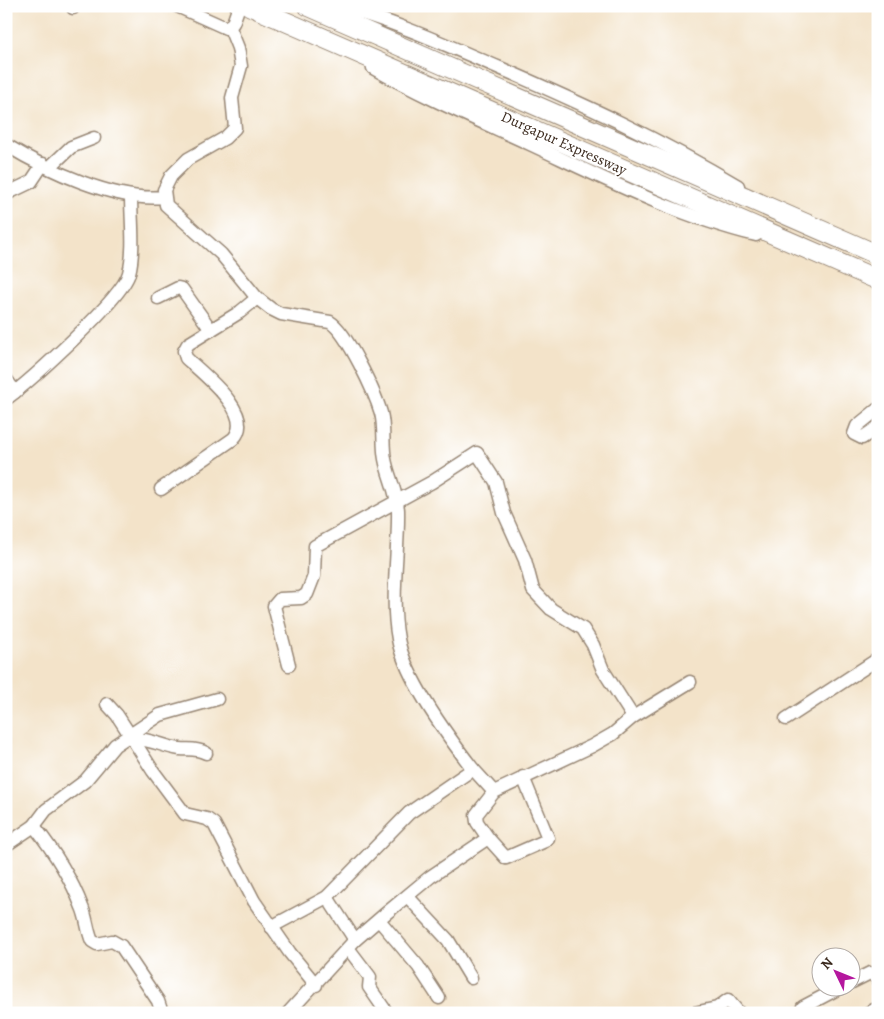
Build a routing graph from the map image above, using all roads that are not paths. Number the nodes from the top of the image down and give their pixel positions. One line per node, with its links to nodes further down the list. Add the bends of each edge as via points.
1 (177, 6): 6 (street, via 223,28)
2 (239, 6): 6 (street)
3 (250, 6): 15 (highway, Durgapur Expressway)
4 (308, 6): 13 (highway, Durgapur Expressway)
5 (337, 6): 13 (street, via 426,35 618,120 712,170)
6 (230, 28): 12 (street, via 241,66 232,98 235,128 225,138 188,159 171,176)
7 (94, 138): 9 (street, via 71,147)
8 (6, 145): 9 (street)
9 (47, 165): 10 (street, via 31,182); 11 (street, via 91,185)
10 (6, 194)
11 (131, 196): 12 (street); 20 (street, via 131,258 124,287)
12 (164, 197): 17 (street, via 171,211 221,254)
13 (780, 213): 14 (highway, Durgapur Expressway)
14 (878, 255)
15 (878, 280)
16 (158, 298): 18 (street, via 182,289)
17 (257, 298): 18 (street); 24 (street, via 281,314 330,322 343,334 381,415 384,458)
18 (211, 330): 23 (street, via 185,347 184,355 230,399 239,425 238,433)
19 (6, 379): 20 (street)
20 (11, 396)
21 (878, 409): 22 (street, via 857,426 854,434 862,438)
22 (878, 427)
23 (162, 490)
24 (397, 500): 26 (street, via 318,542 313,548 314,576 307,594 275,603); 30 (street, via 479,453 496,482 533,590 551,609 583,629 603,670); 34 (street, via 395,608 400,649 430,707)
25 (878, 659): 31 (street)
26 (289, 665)
27 (690, 682): 30 (street)
28 (217, 699): 32 (street, via 160,715)
29 (107, 704): 32 (street)
30 (633, 717): 35 (street, via 592,746)
31 (786, 719)
32 (132, 737): 33 (street, via 181,749 195,748); 37 (street, via 115,745 85,780 46,810); 43 (street, via 185,814 214,824)
33 (206, 753)
34 (474, 769): 36 (street); 40 (street, via 408,813)
35 (524, 777): 36 (street); 38 (street, via 548,838 506,858)
36 (494, 792): 38 (street, via 476,815)
37 (34, 826): 39 (street); 53 (street, via 75,891 92,941 97,944 112,941 121,946 158,1001)
38 (488, 838): 41 (street, via 430,877)
39 (6, 845)
40 (327, 897): 43 (street); 44 (street)
41 (408, 897): 42 (street); 46 (street, via 455,949)
42 (379, 920): 44 (street); 50 (street, via 418,966)
43 (271, 927): 48 (street)
44 (352, 944): 48 (street); 54 (street, via 370,976 369,988)
45 (862, 977): 47 (street, via 870,973)
46 (470, 978)
47 (878, 980)
48 (316, 984): 52 (street)
49 (824, 996): 57 (street, via 803,1007)
50 (438, 998)
51 (878, 1008): 58 (street)
52 (289, 1012)
53 (162, 1013)
54 (387, 1013)
55 (694, 1013): 56 (street, via 716,1008 728,1000)
56 (739, 1013)
57 (804, 1013)
58 (868, 1013)

